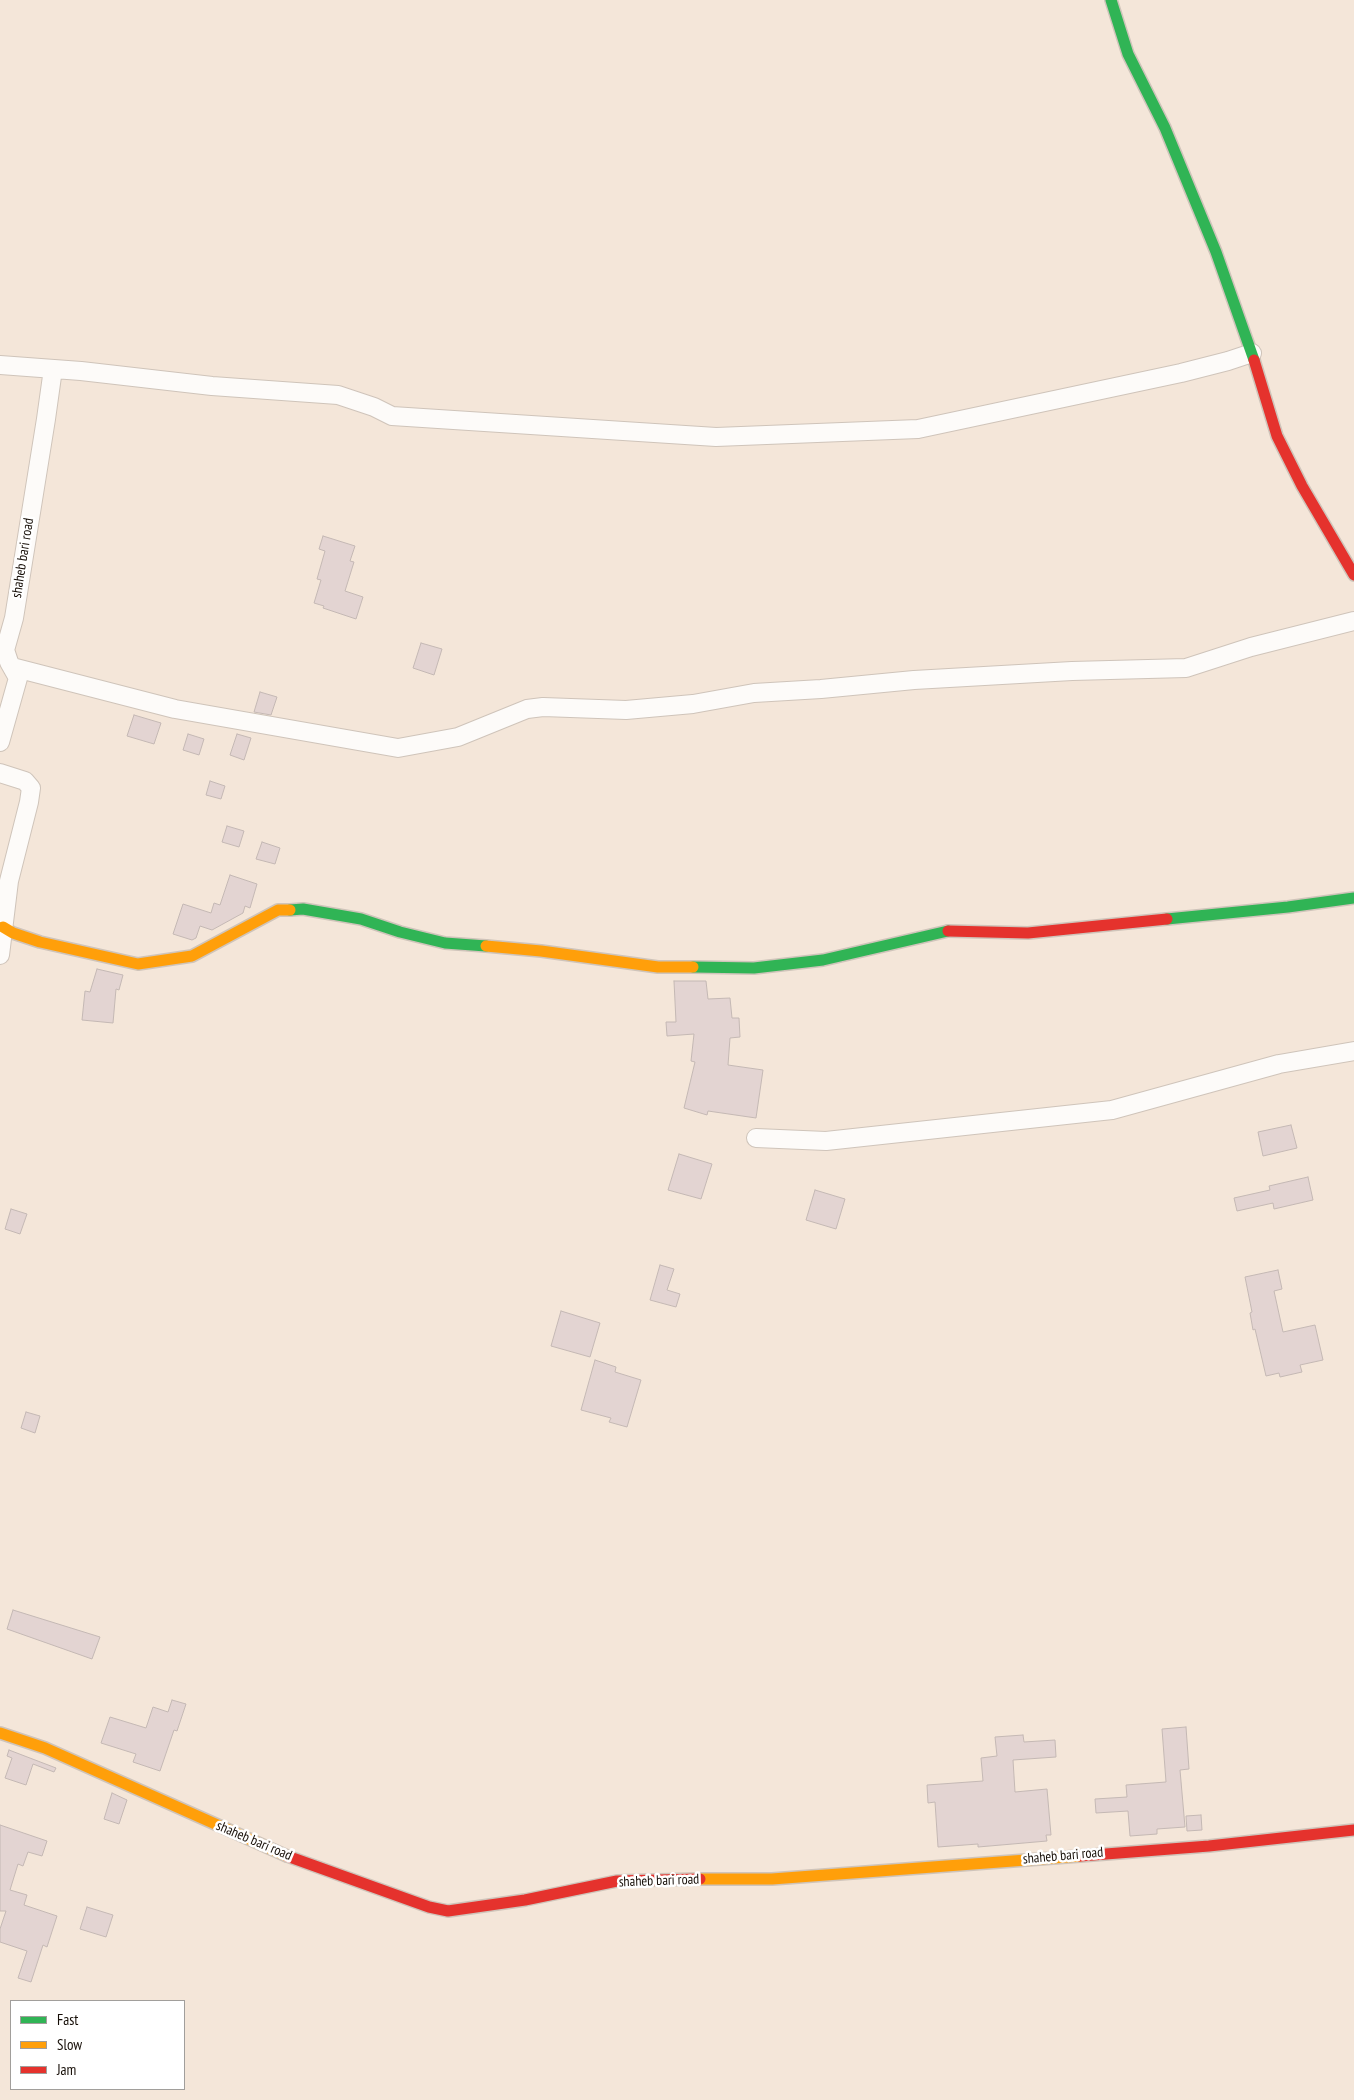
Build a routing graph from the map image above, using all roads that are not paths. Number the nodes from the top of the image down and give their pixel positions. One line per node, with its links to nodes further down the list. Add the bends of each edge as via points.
1 (1111, 0): 2 (street, via 1128,54 1165,128 1216,252)
2 (1252, 353): 4 (street, via 1181,373 918,429 716,437 392,416 338,395); 5 (street, via 1277,436)
3 (0, 364): 4 (street)
4 (52, 369): 7 (street, shaheb bari road, via 14,618 6,650)
5 (1354, 575)
6 (1354, 621): 7 (street, via 1251,647 1186,668 914,680 754,693 693,704 626,710 543,707 526,709 458,737 398,748 175,709)
7 (12, 666): 8 (street, shaheb bari road, via 18,678)
8 (0, 742)
9 (0, 773): 11 (street, via 25,781 31,788 9,881)
10 (1354, 898): 11 (street, via 1028,933 947,931 823,960 754,968 658,967 444,942 361,919 303,909 278,910 192,956 138,964 40,942)
11 (3, 927): 12 (street)
12 (0, 955)
13 (1354, 1051): 14 (street, via 1279,1064 1112,1110 826,1142)
14 (756, 1138)
15 (0, 1733): 16 (street, shaheb bari road, via 45,1748 286,1856 448,1911 525,1900 617,1881 772,1879 1209,1846)
16 (1354, 1830)

